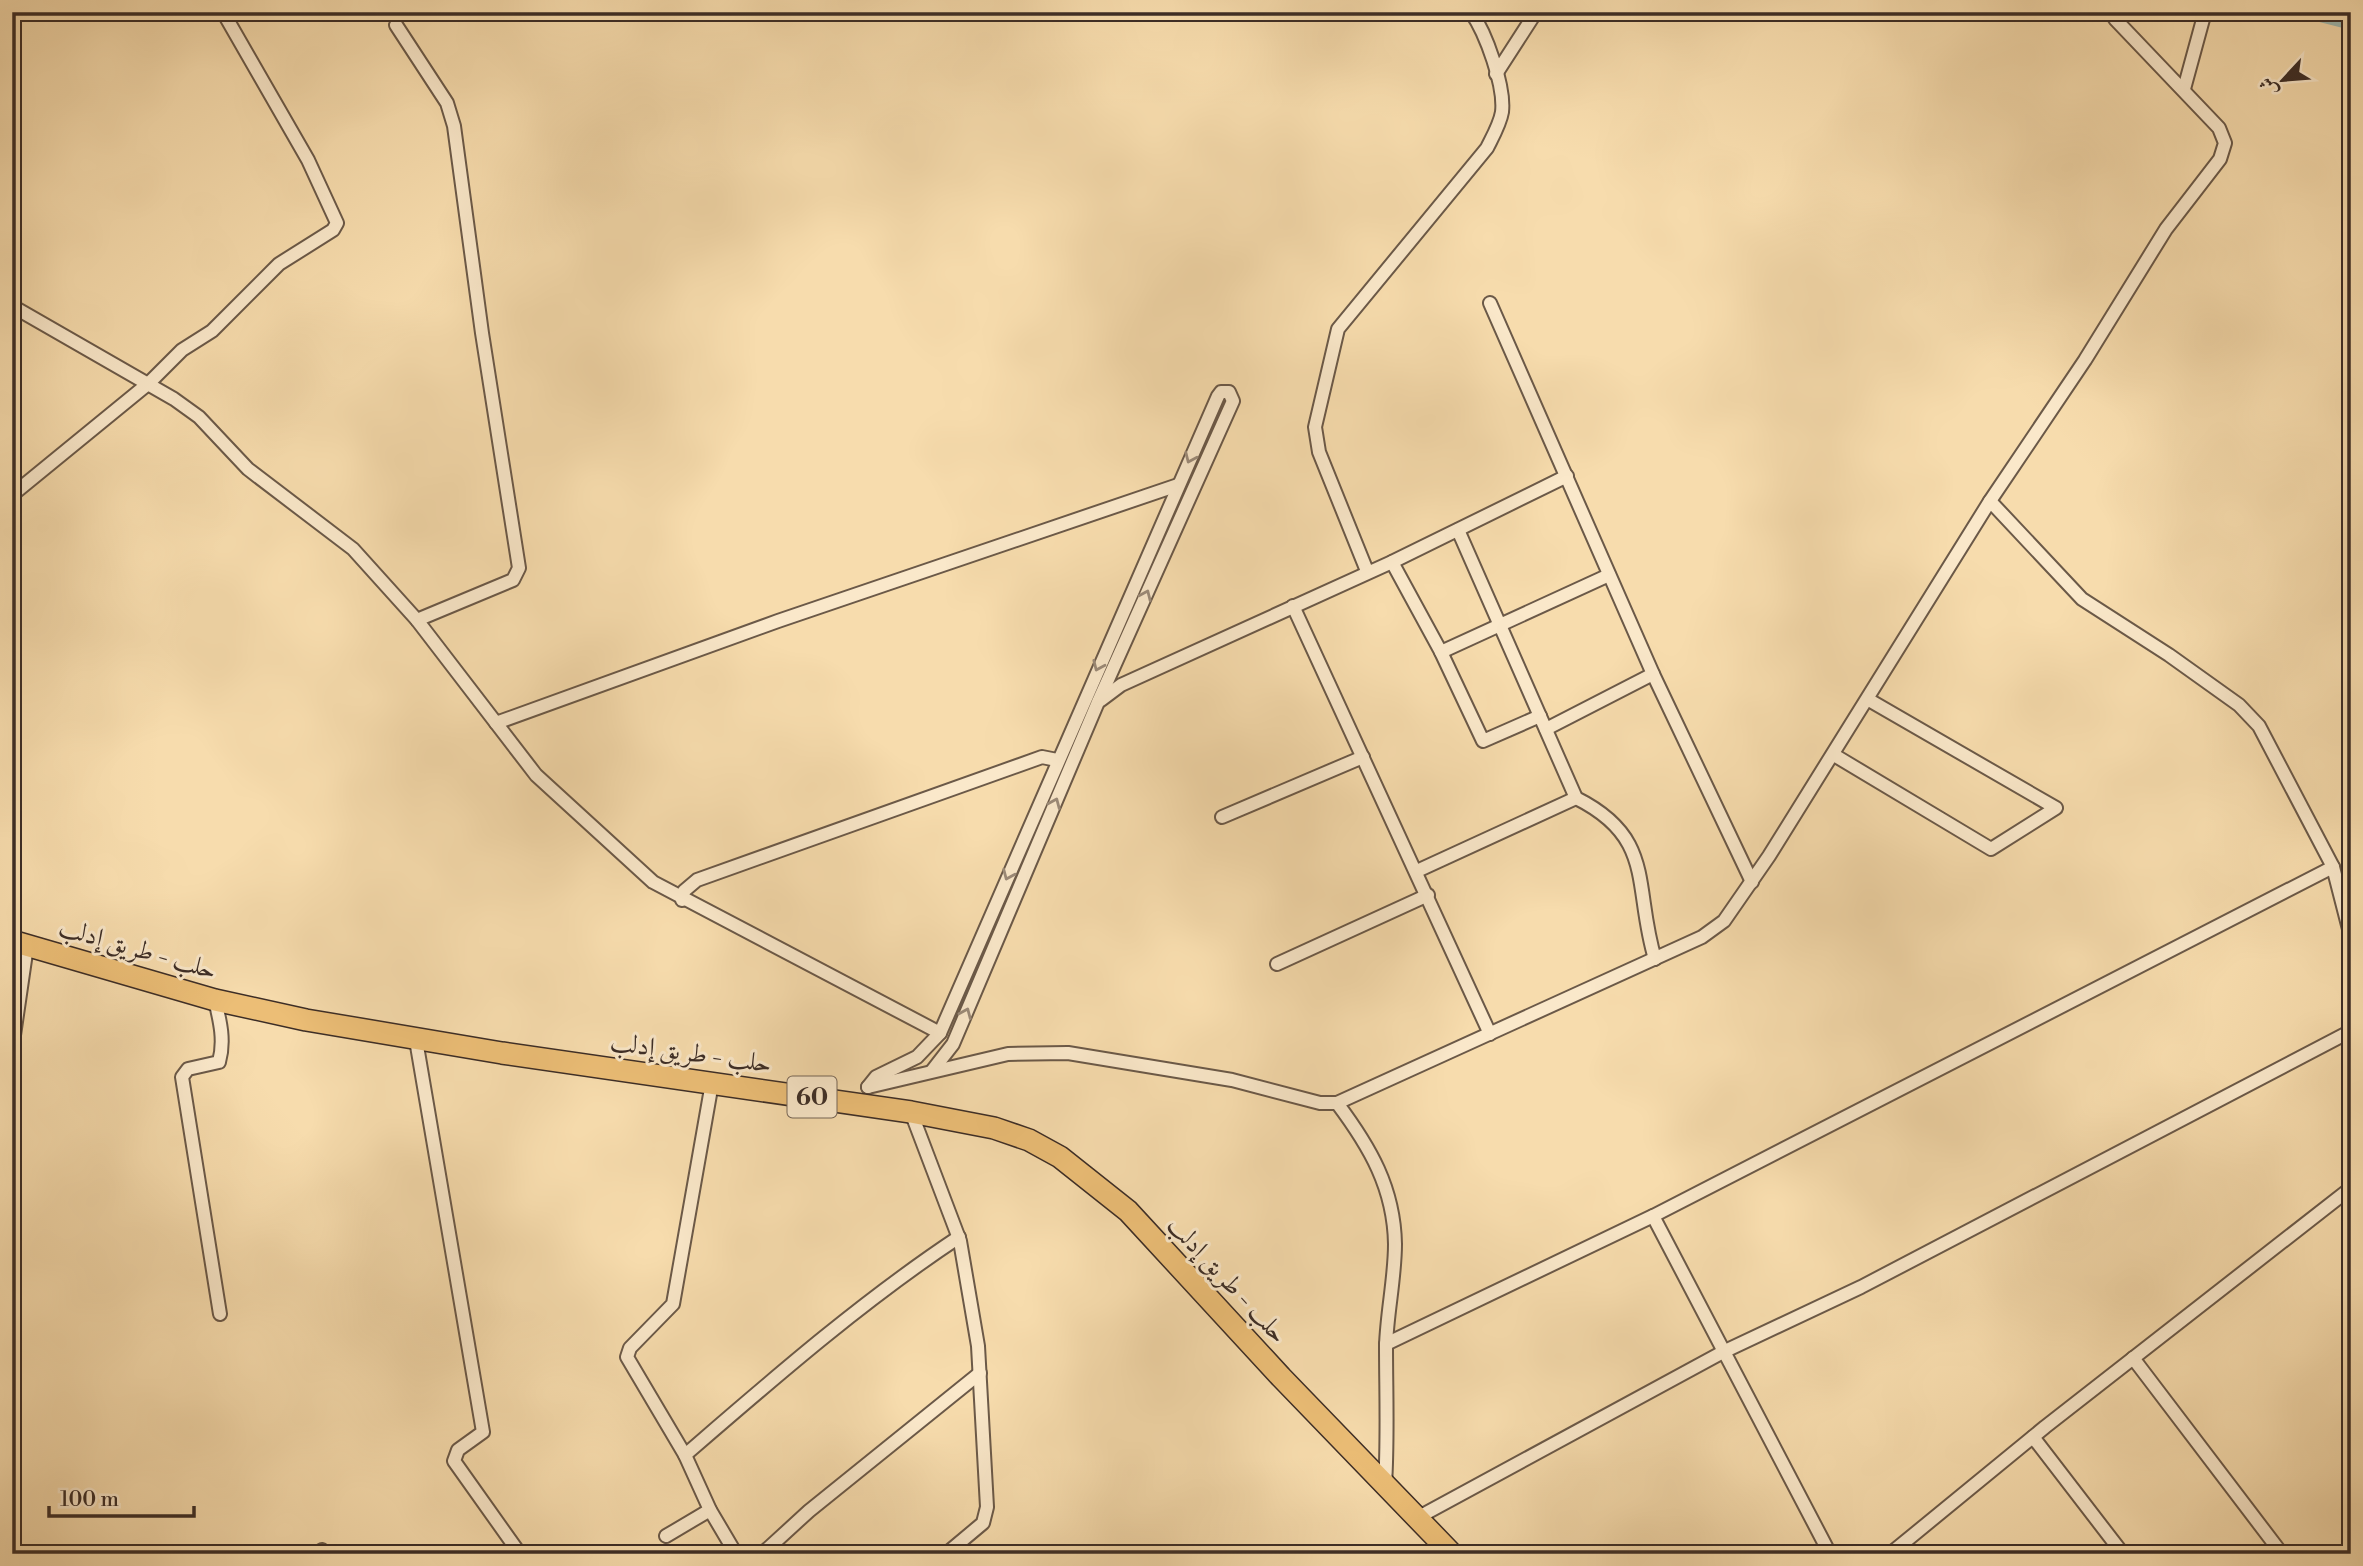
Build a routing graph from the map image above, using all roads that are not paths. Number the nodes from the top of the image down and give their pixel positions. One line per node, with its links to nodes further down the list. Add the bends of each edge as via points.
1 (223, 12): 11 (street, via 309,160 337,223 279,264 212,331 183,350)
2 (1471, 12): 7 (street)
3 (1536, 12): 7 (street)
4 (2205, 15): 8 (street)
5 (2115, 19): 8 (street)
6 (397, 25): 21 (street, via 447,103 454,126 519,568 513,580)
7 (1496, 74): 18 (street, via 1502,111 1487,148 1338,329 1315,427 1319,453)
8 (2184, 89): 15 (street, via 2219,128 2225,143 2220,159 2166,229)
9 (1490, 303): 12 (street)
10 (12, 306): 11 (street)
11 (149, 383): 14 (street); 21 (street, via 199,417 248,469 353,549)
12 (1567, 476): 16 (street); 19 (street)
13 (1178, 485): 26 (street, one-way to 13, via 1233,401 1229,392 1218,396); 27 (street, one-way to 27); 29 (street)
14 (12, 495)
15 (1990, 501): 25 (street); 36 (street, via 2082,599 2239,705 2259,726)
16 (1458, 530): 17 (street); 22 (street)
17 (1392, 562): 18 (street); 23 (street)
18 (1367, 571): 20 (street)
19 (1609, 575): 22 (street); 24 (street)
20 (1293, 606): 26 (street, via 1121,685); 32 (street)
21 (417, 620): 29 (street)
22 (1500, 625): 23 (street); 28 (street)
23 (1441, 652): 28 (street, via 1483,741)
24 (1653, 674): 30 (street); 38 (street)
25 (1869, 699): 31 (street); 31 (street, via 2056,808 1991,849)
26 (1098, 702): 27 (street); 51 (street, one-way to 26, via 953,1044)
27 (1078, 711): 33 (street)
28 (1539, 716): 30 (street)
29 (496, 723): 40 (street, via 546,786 653,882)
30 (1546, 729): 34 (street)
31 (1834, 755): 38 (street)
32 (1363, 757): 35 (street); 37 (street)
33 (1057, 760): 40 (street, via 1042,757 696,880 684,891); 47 (street, one-way to 47)
34 (1576, 798): 37 (street); 43 (street, via 1615,821 1630,840)
35 (1222, 817)
36 (2333, 867): 41 (street); 57 (street)
37 (1417, 871): 39 (street)
38 (1752, 882): 43 (street, via 1724,921)
39 (1428, 895): 44 (street); 48 (street)
40 (682, 900): 47 (street)
41 (2351, 937)
42 (20, 944): 45 (highway, حلب - طريق إدلب / 60); 50 (street)
43 (1655, 959): 48 (street)
44 (1277, 964)
45 (215, 1000): 49 (highway, حلب - طريق إدلب / 60); 59 (street, via 221,1027 219,1062 188,1069 182,1077)
46 (2351, 1031): 61 (street, via 1861,1287)
47 (940, 1032): 53 (street, via 917,1057 876,1077)
48 (1490, 1034): 54 (street)
49 (416, 1040): 52 (highway, حلب - طريق إدلب / 60); 72 (street, via 483,1432 458,1450 454,1461)
50 (12, 1049)
51 (932, 1071): 53 (street); 54 (street, via 1008,1055 1068,1053)
52 (712, 1083): 53 (highway, حلب - طريق إدلب / 60); 65 (street, via 673,1304 630,1348 627,1357)
53 (865, 1095): 55 (highway, حلب - طريق إدلب / 60)
54 (1337, 1103): 60 (street, via 1381,1169 1389,1192 1395,1245)
55 (911, 1112): 58 (street); 66 (highway, حلب - طريق إدلب / 60, via 1017,1136 1060,1157 1094,1181 1128,1211)
56 (2351, 1188): 62 (street)
57 (1653, 1216): 60 (street); 61 (street)
58 (959, 1237): 63 (street); 65 (street, via 846,1319)
59 (220, 1314)
60 (1386, 1344): 66 (street, via 1389,1418)
61 (1723, 1352): 68 (street); 77 (street)
62 (2133, 1358): 64 (street); 80 (street)
63 (980, 1373): 74 (street); 75 (street, via 987,1507 983,1523)
64 (2033, 1437): 78 (street); 79 (street)
65 (685, 1455): 67 (street)
66 (1385, 1485): 68 (highway, حلب - طريق إدلب / 60)
67 (710, 1510): 69 (street); 73 (street)
68 (1417, 1518): 76 (highway, حلب - طريق إدلب / 60)
69 (666, 1536)
70 (317, 1554): 71 (street, via 322,1550)
71 (325, 1554)
72 (520, 1554)
73 (736, 1554)
74 (762, 1554)
75 (946, 1554)
76 (1452, 1554)
77 (1830, 1554)
78 (1890, 1554)
79 (2123, 1554)
80 (2281, 1554)

